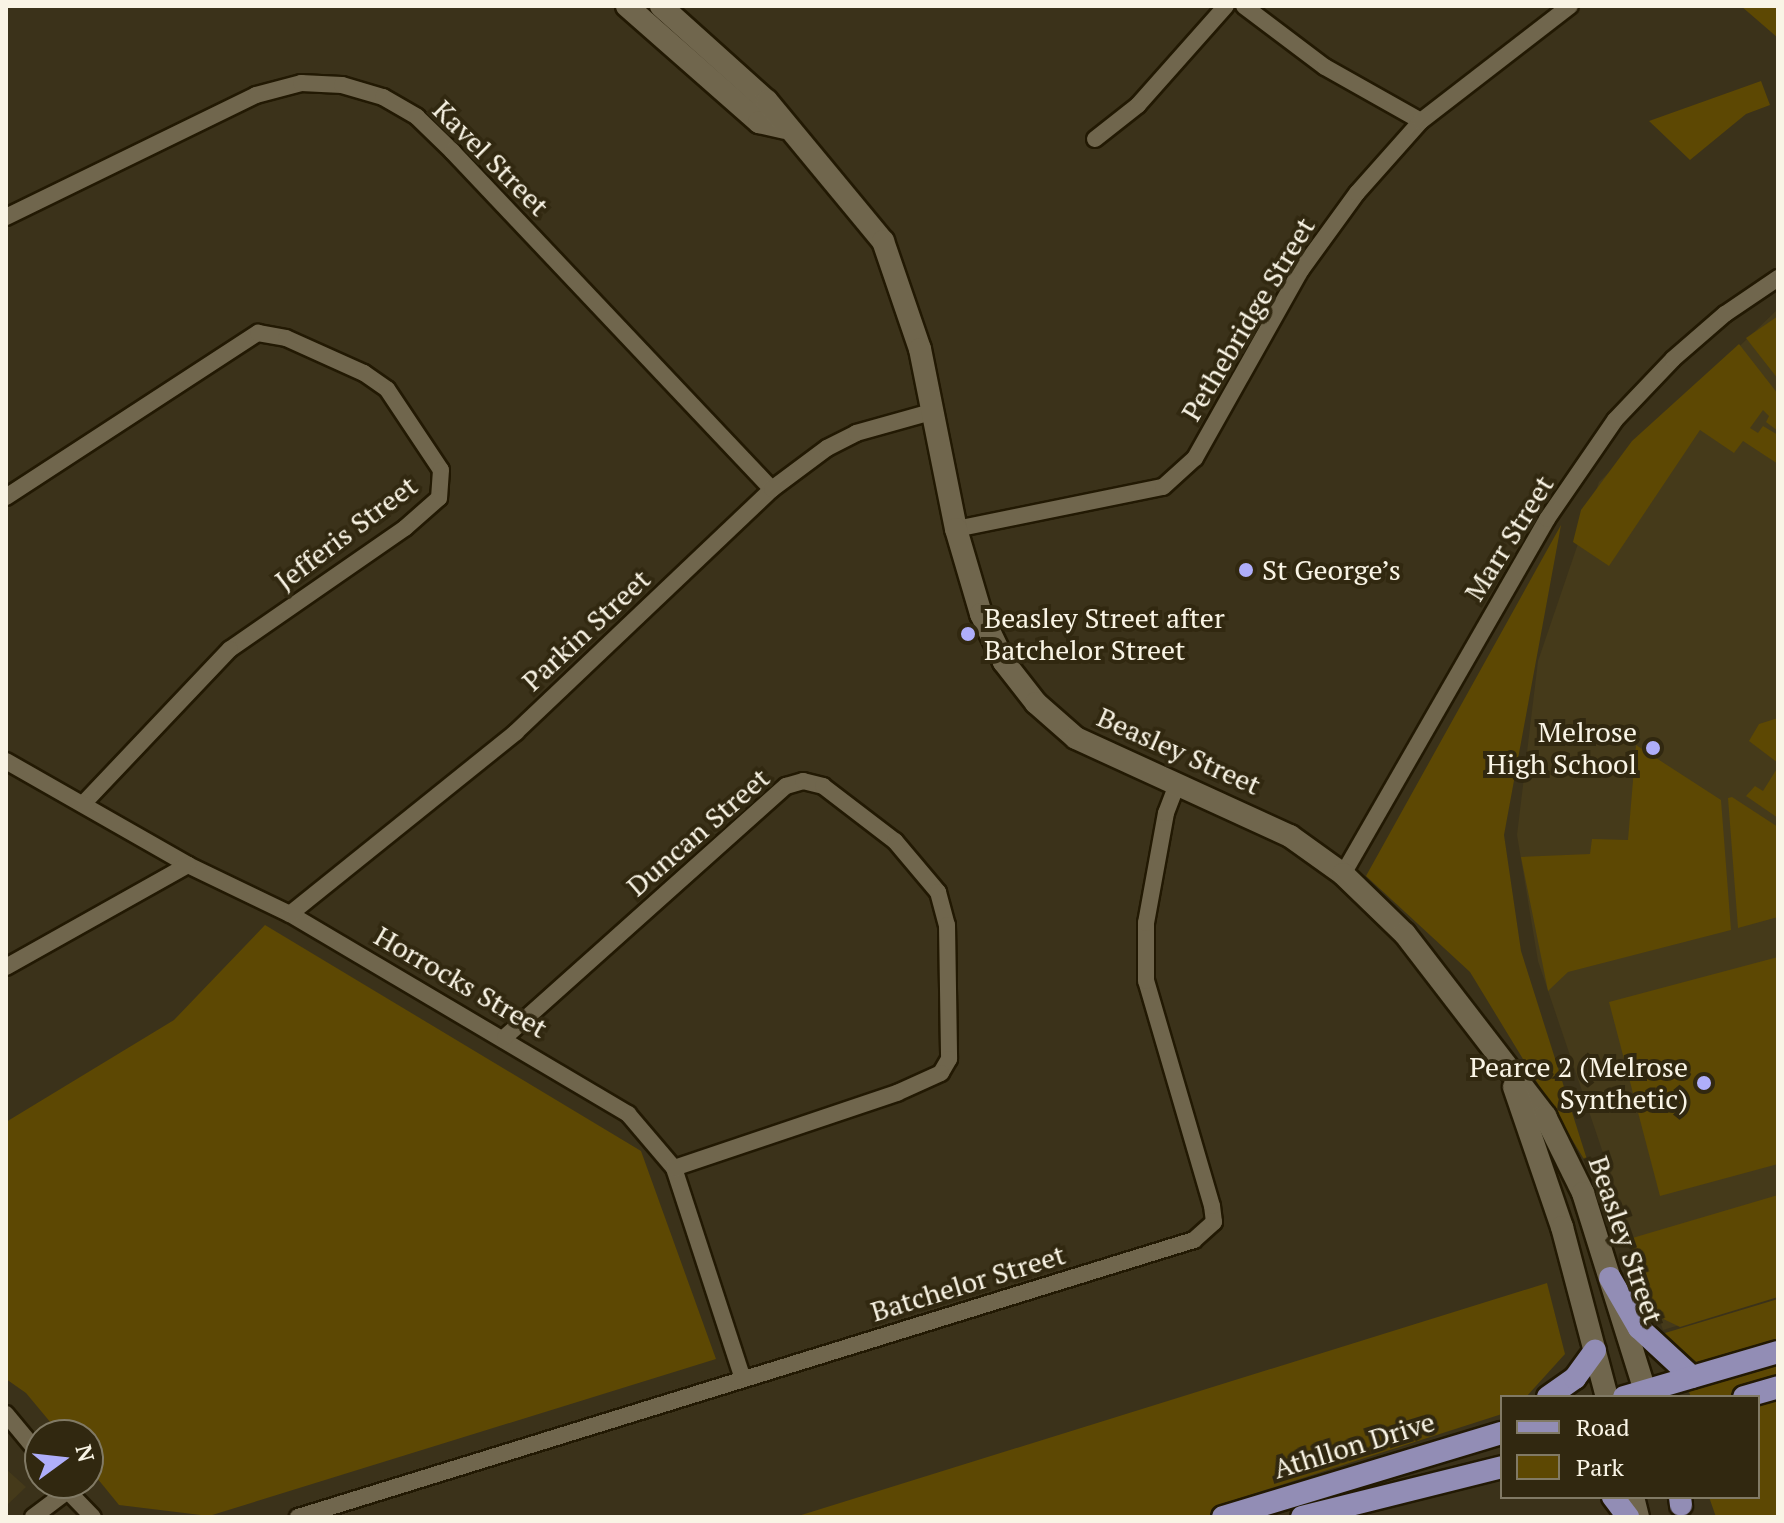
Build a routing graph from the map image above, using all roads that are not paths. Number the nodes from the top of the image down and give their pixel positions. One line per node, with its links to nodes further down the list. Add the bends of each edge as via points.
1 (627, 6): 7 (main road, Beasley Street, via 759,122)
2 (661, 6): 7 (main road, Beasley Street, via 767,101)
3 (1226, 6): 8 (street, via 1138,105)
4 (1244, 6): 6 (street, via 1325,67)
5 (1570, 6): 6 (street, Pethebridge Street)
6 (1421, 121): 14 (street, Pethebridge Street, via 1357,193 1301,270 1195,458 1163,487)
7 (784, 128): 11 (main road, Beasley Street, via 854,201 883,241 906,295)
8 (1095, 139)
9 (6, 217): 12 (street, Kavel Street, via 256,95 301,83 342,85 383,97 417,117 453,152)
10 (1778, 278): 19 (street, Marr Street, via 1673,359 1615,420 1547,519)
11 (931, 412): 12 (street, Parkin Street, via 856,433); 14 (main road, Beasley Street)
12 (772, 489): 20 (street, Parkin Street, via 516,732)
13 (6, 497): 17 (street, Jefferis Street, via 258,333 286,338 387,389 441,470 439,498 405,528 230,649)
14 (956, 529): 16 (main road, Beasley Street, via 981,614 1004,662 1036,703 1076,738 1122,763)
15 (6, 761): 17 (street, Horrocks Street)
16 (1178, 782): 19 (main road, Beasley Street, via 1290,836); 29 (street, Batchelor Street, via 1166,813 1146,923 1146,981 1214,1222 1194,1240)
17 (83, 804): 18 (street, Horrocks Street)
18 (188, 865): 20 (street, Horrocks Street); 21 (street)
19 (1343, 874): 23 (main road, Beasley Street, via 1405,934 1462,1003)
20 (290, 914): 22 (street, Horrocks Street)
21 (6, 967)
22 (505, 1037): 24 (street, Horrocks Street, via 628,1114); 24 (street, Duncan Street, via 786,786 803,781 823,786 895,841 938,892 947,925 949,1059 941,1073 897,1093)
23 (1508, 1071): 25 (main road, Beasley Street, via 1545,1116 1577,1180); 26 (main road, Beasley Street, via 1562,1227)
24 (674, 1168): 29 (street, Horrocks Street)
25 (1610, 1278): 28 (main road, via 1639,1328); 33 (main road, Beasley Street)
26 (1595, 1350): 31 (main road, via 1575,1378); 32 (main road, Beasley Street)
27 (1778, 1352): 28 (main road)
28 (1692, 1377): 33 (main road)
29 (743, 1379): 44 (street, Batchelor Street)
30 (1778, 1387): 34 (main road)
31 (1551, 1395)
32 (1606, 1395)
33 (1639, 1395)
34 (1751, 1395)
35 (6, 1414): 37 (street)
36 (1500, 1434): 45 (main road, Athllon Drive)
37 (24, 1436)
38 (1500, 1468): 46 (main road, Athllon Drive)
39 (52, 1499): 42 (street)
40 (74, 1499): 43 (street)
41 (1614, 1499): 47 (main road)
42 (33, 1517)
43 (93, 1517)
44 (298, 1517)
45 (1223, 1517)
46 (1302, 1517)
47 (1628, 1517)

